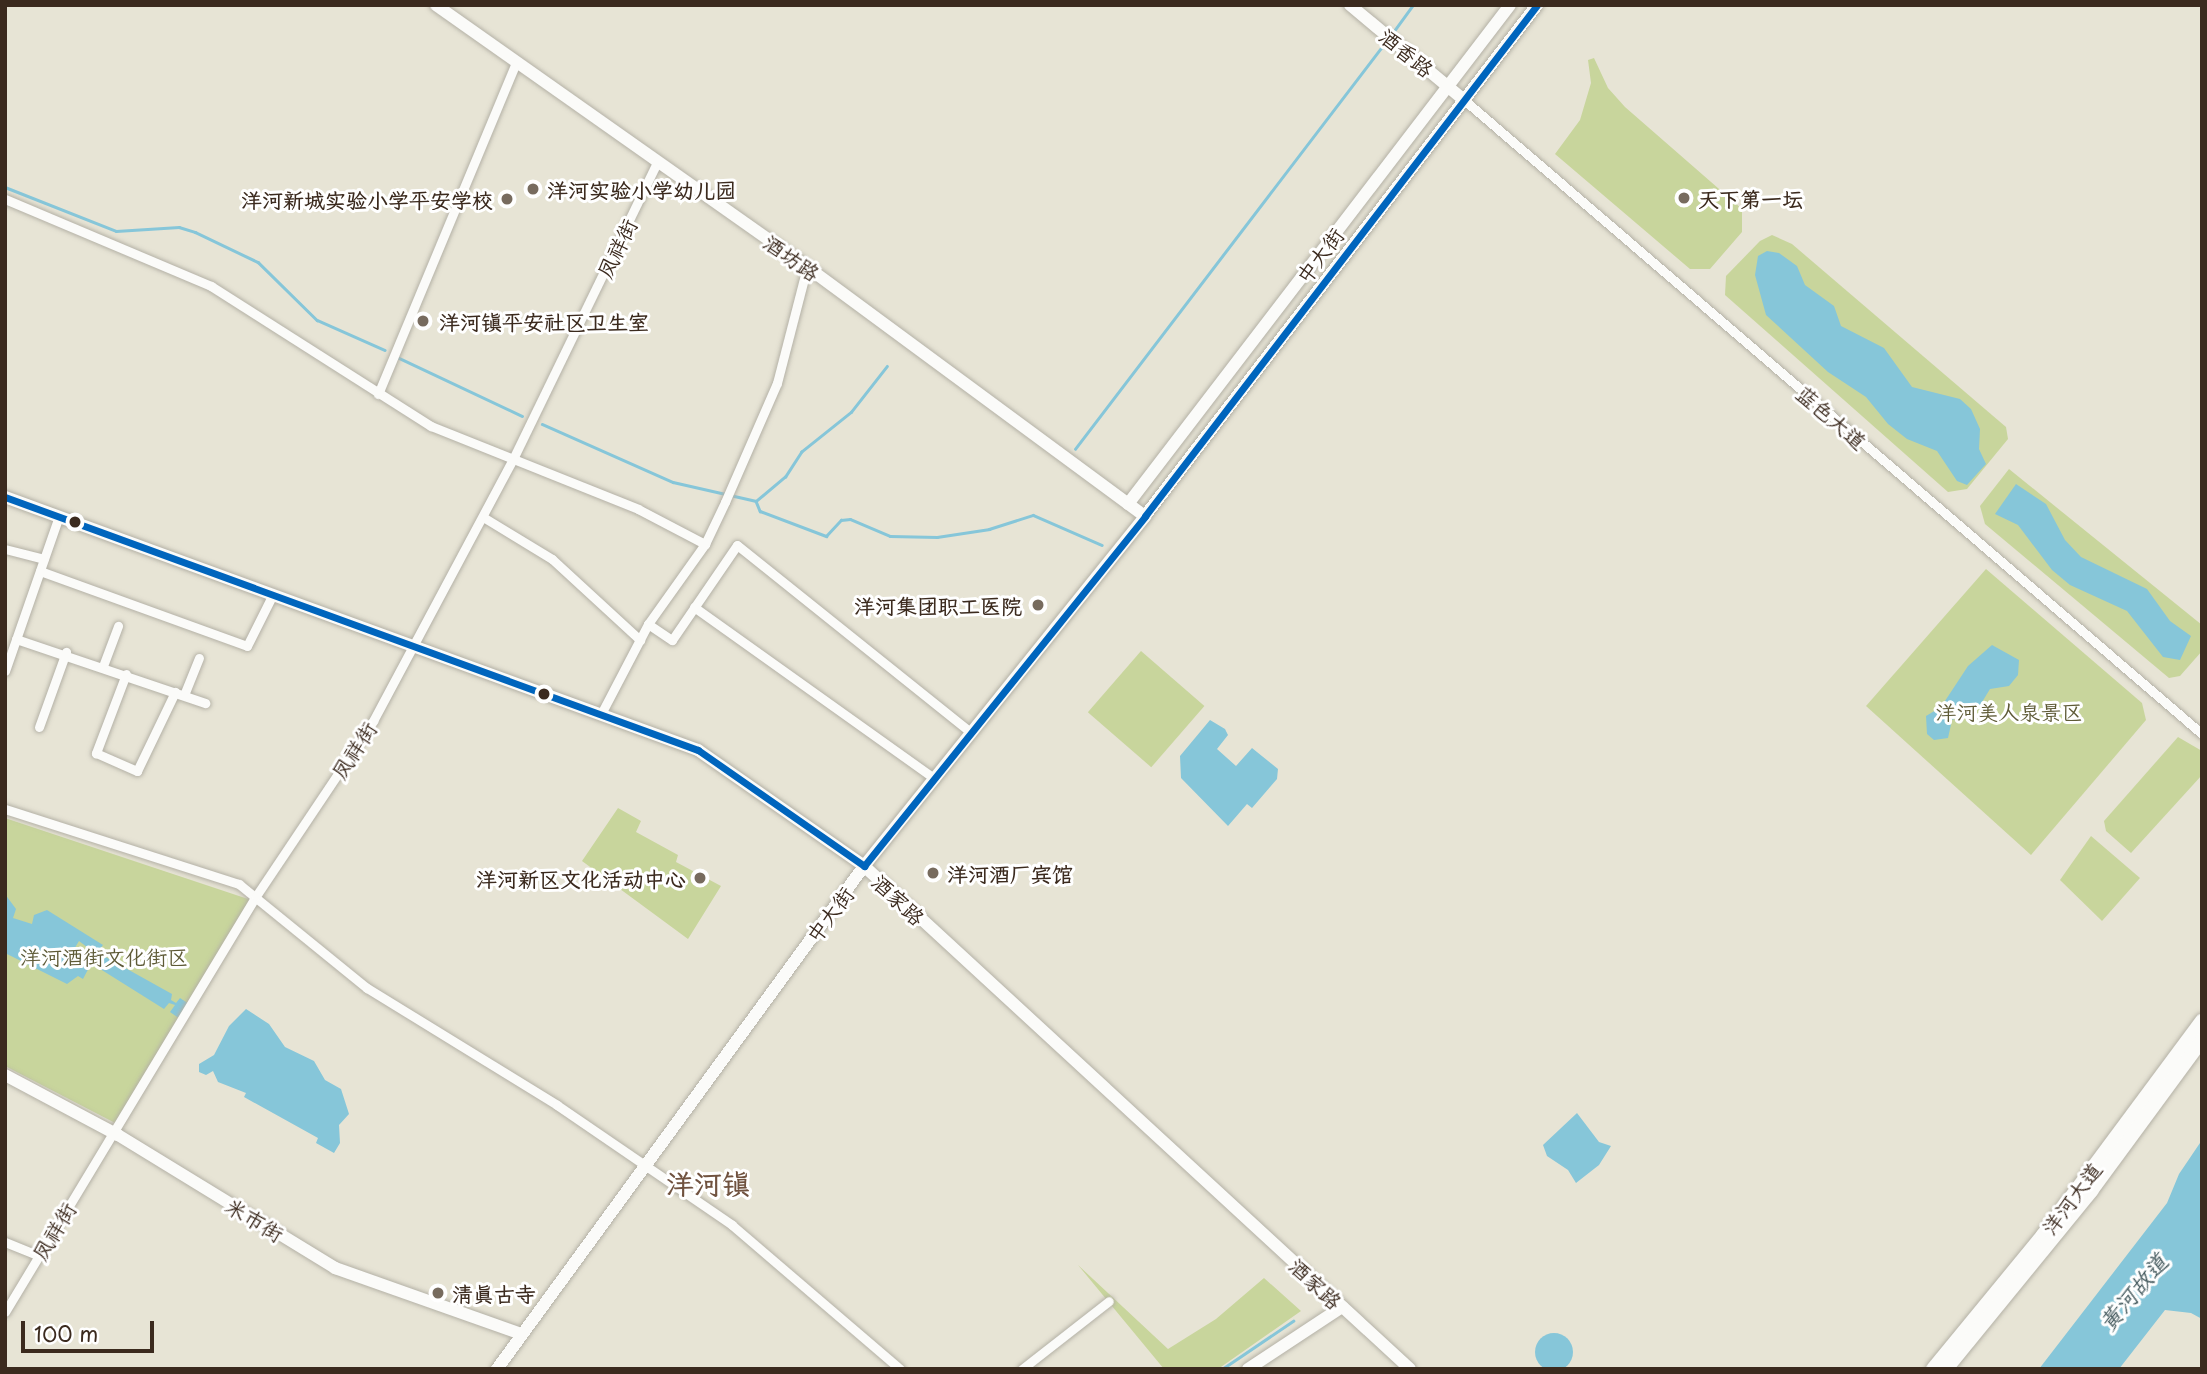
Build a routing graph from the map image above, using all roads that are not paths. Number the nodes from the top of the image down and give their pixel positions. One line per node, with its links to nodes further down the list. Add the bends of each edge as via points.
1 (436, 5): 5 (street, 酒坊路)
2 (1350, 5): 6 (street, 酒香路)
3 (1510, 5): 6 (street, 中大街)
4 (1536, 5): 7 (street, 中大街)
5 (516, 63): 8 (street, 酒坊路); 11 (street)
6 (1448, 86): 7 (street, 酒香路); 14 (street, 中大街)
7 (1464, 99): 16 (street, 中大街); 39 (street, 蓝色大道)
8 (657, 163): 10 (street, 酒坊路); 12 (street, 凤祥街)
9 (5, 199): 11 (street, via 211,286)
10 (807, 267): 14 (street, 酒坊路); 18 (street, via 777,383)
11 (378, 394): 12 (street, via 431,426)
12 (513, 459): 17 (street, 凤祥街); 18 (street, via 638,509)
13 (5, 496): 15 (street, 酒家路)
14 (1128, 504): 16 (street, 酒坊路)
15 (59, 516): 20 (street); 22 (street, 酒家路)
16 (1145, 516): 38 (street, 中大街)
17 (483, 517): 27 (street, via 552,559); 28 (street, 凤祥街)
18 (705, 544): 24 (street)
19 (5, 548): 20 (street)
20 (44, 559): 21 (street)
21 (40, 570): 22 (street, via 247,646); 26 (street)
22 (273, 594): 28 (street, 酒家路)
23 (694, 607): 24 (street, via 672,640); 38 (street, via 737,545); 40 (street)
24 (648, 625): 27 (street)
25 (118, 626): 31 (street)
26 (16, 639): 29 (street); 32 (street)
27 (640, 640): 36 (street)
28 (415, 643): 36 (street, 酒家路); 43 (street, 凤祥街, via 373,721)
29 (66, 652): 31 (street); 37 (street)
30 (199, 659): 34 (street)
31 (103, 666): 33 (street)
32 (5, 671)
33 (126, 674): 34 (street); 34 (street, via 96,753 138,771)
34 (180, 694): 35 (street)
35 (205, 703)
36 (601, 714): 42 (street, 酒家路, via 698,750)
37 (39, 727)
38 (970, 732): 40 (street, 中大街)
39 (2202, 734)
40 (935, 779): 42 (street, 中大街)
41 (5, 809): 43 (street, via 239,884)
42 (864, 866): 48 (street, 中大街); 52 (street, 酒家路)
43 (256, 896): 47 (street, 凤祥街); 48 (street, via 367,988)
44 (2202, 1021): 60 (main road, 洋河大道, via 2043,1235)
45 (2202, 1040): 61 (main road, 洋河大道, via 2091,1191)
46 (5, 1075): 47 (street, 米市街)
47 (112, 1132): 50 (street, 凤祥街); 54 (street, 米市街, via 335,1268)
48 (645, 1163): 54 (street, 中大街); 56 (street, via 732,1225)
49 (5, 1242): 50 (street)
50 (39, 1256): 53 (street, 凤祥街)
51 (1109, 1301): 57 (street)
52 (1342, 1307): 58 (street); 59 (street, 酒家路)
53 (5, 1312)
54 (519, 1333): 55 (street, 中大街)
55 (497, 1369)
56 (900, 1369)
57 (1022, 1369)
58 (1248, 1369)
59 (1410, 1369)
60 (1933, 1369)
61 (1947, 1369)

